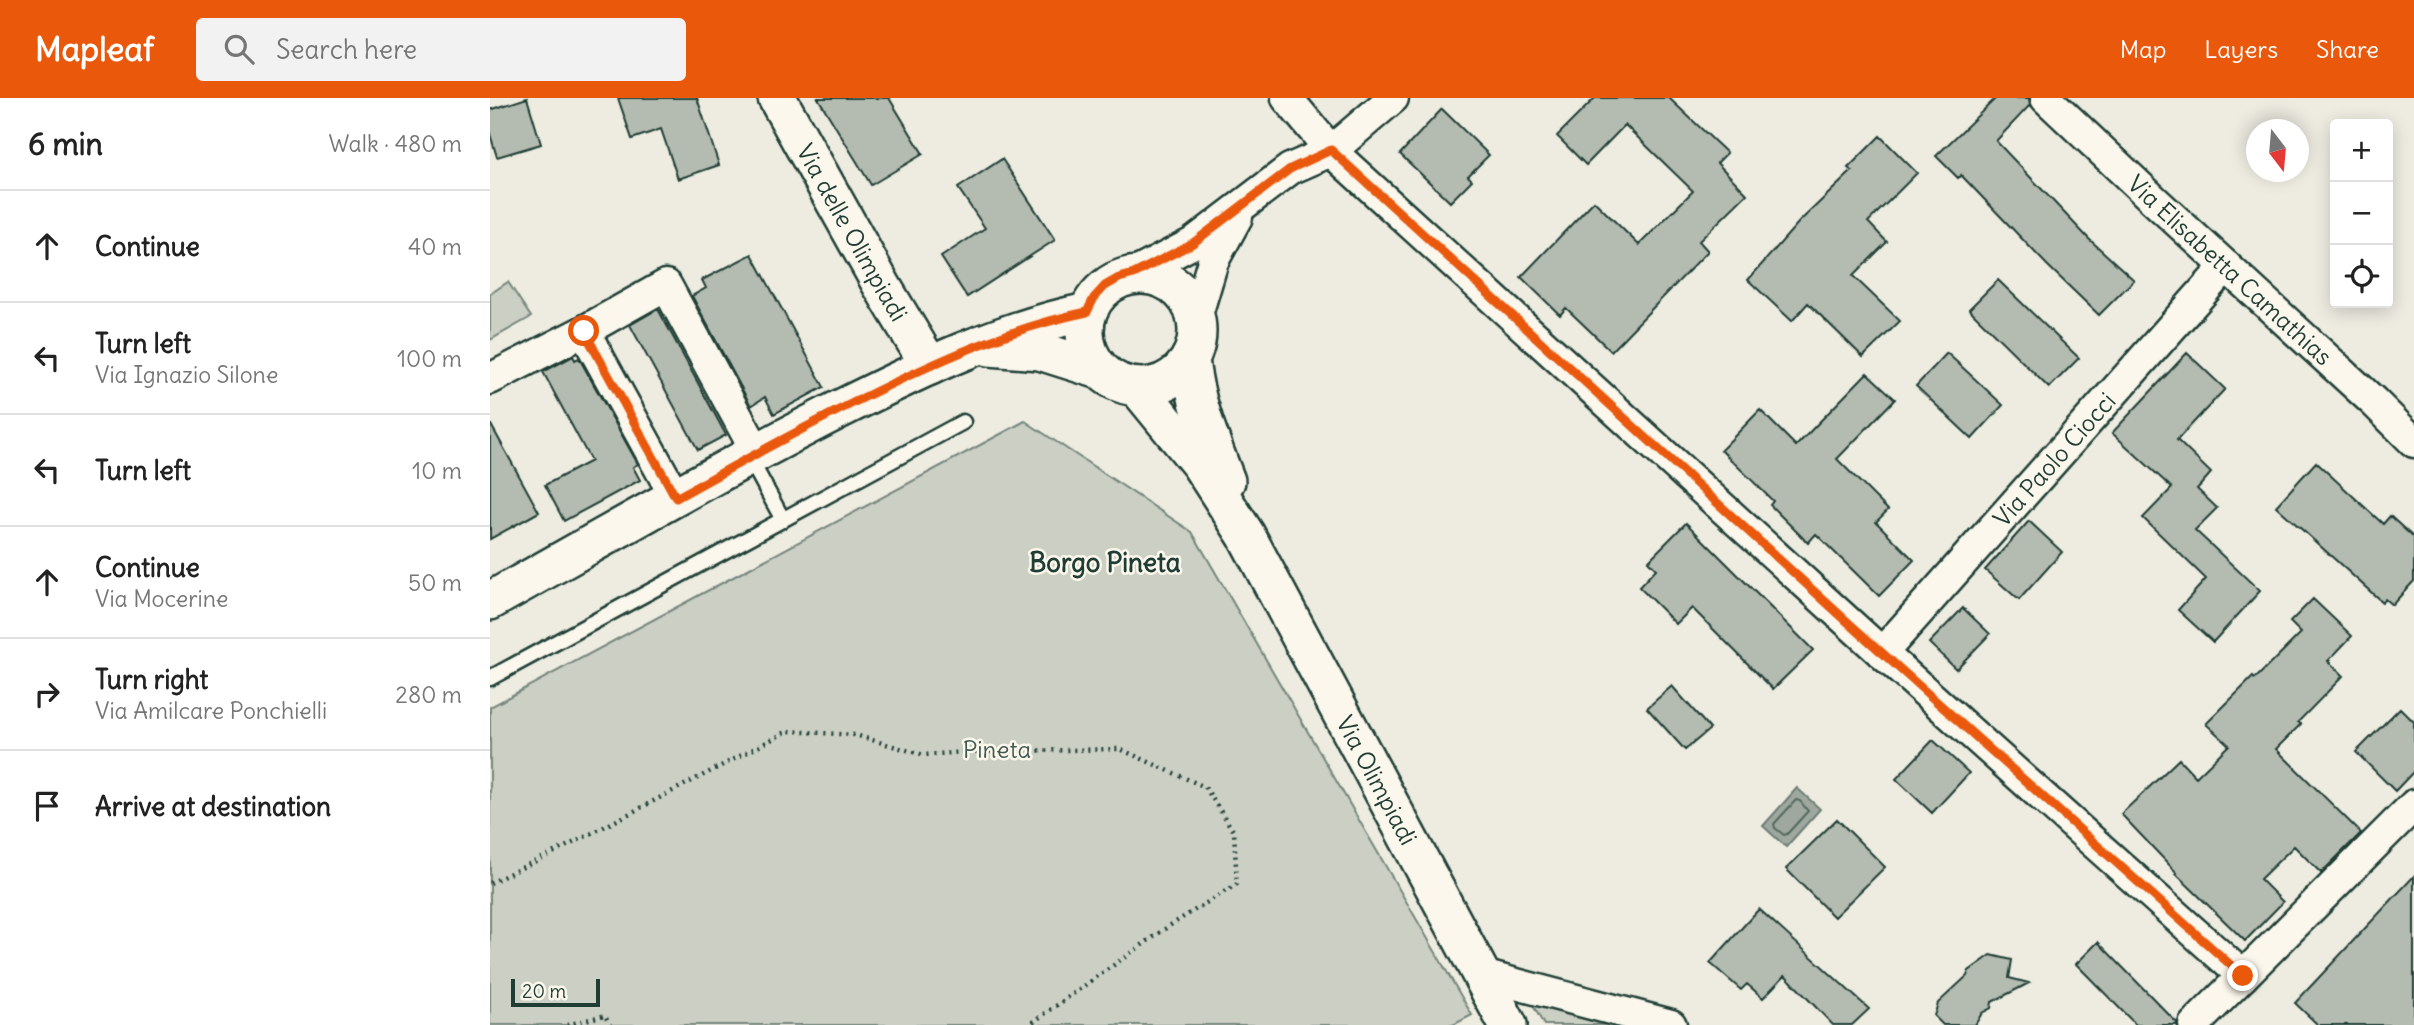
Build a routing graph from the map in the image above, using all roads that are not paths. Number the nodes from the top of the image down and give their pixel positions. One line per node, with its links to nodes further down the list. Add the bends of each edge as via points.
1 (777, 98): 14 (street, Via delle Olimpiadi)
2 (1287, 98): 5 (street)
3 (1393, 98): 5 (street)
4 (2046, 98): 7 (street, Via Elisabetta Camathias)
5 (1331, 150): 6 (street, via 1290,169); 25 (street)
6 (1247, 202): 8 (street, via 1193,243); 10 (street, via 1213,261)
7 (2226, 266): 19 (street, Via Elisabetta Camathias); 25 (street, Via Paolo Ciocci)
8 (1134, 274): 9 (street, via 1105,286); 10 (street, via 1151,275 1173,285 1190,303)
9 (1087, 312): 12 (street); 15 (street, via 1085,342)
10 (1196, 318): 13 (street, via 1198,332)
11 (584, 331): 16 (street); 20 (street, via 666,285); 21 (street)
12 (974, 346): 14 (street); 15 (street, via 1040,351)
13 (1190, 359): 17 (street, via 1167,380); 23 (street, Via Olimpiadi, via 1208,433)
14 (930, 366): 20 (street)
15 (1100, 370): 17 (street, via 1124,385)
16 (490, 379)
17 (1137, 387): 23 (street, Via Olimpiadi, via 1200,464)
18 (963, 422): 22 (lane)
19 (2414, 442)
20 (753, 455): 21 (street); 22 (lane)
21 (676, 498): 24 (street)
22 (783, 520): 26 (lane)
23 (1246, 535): 28 (street, Via Olimpiadi)
24 (490, 600)
25 (1882, 653): 29 (street)
26 (490, 678)
27 (2414, 805): 29 (street)
28 (1482, 975): 30 (street, Via Olimpiadi); 31 (street)
29 (2243, 976): 32 (street)
30 (1508, 1025)
31 (1671, 1025)
32 (2194, 1025)

